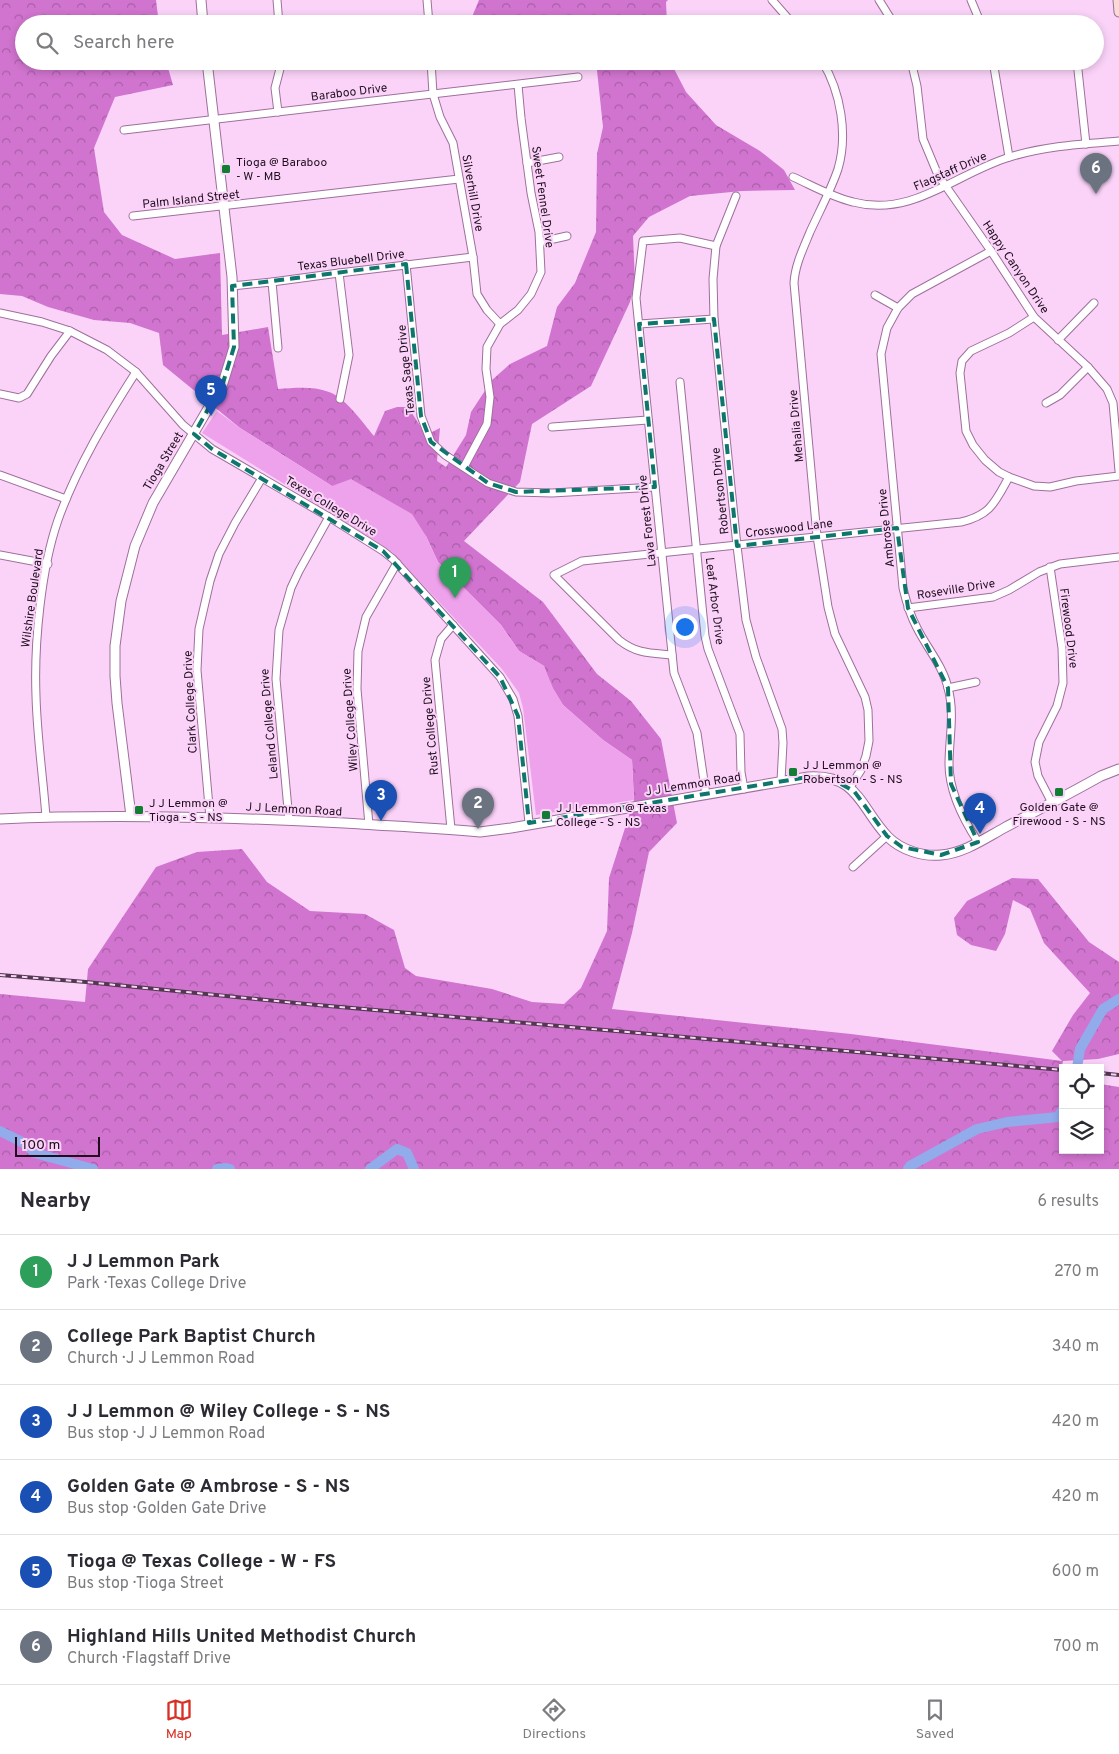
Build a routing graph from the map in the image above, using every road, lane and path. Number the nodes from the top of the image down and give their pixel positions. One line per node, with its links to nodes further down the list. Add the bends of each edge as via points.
1 (200, 0): 9 (street)
2 (277, 0): 10 (street)
3 (427, 0): 11 (street)
4 (772, 0): 12 (street)
5 (880, 0): 13 (street)
6 (970, 0): 14 (street)
7 (1118, 0): 8 (main road)
8 (1119, 12)
9 (202, 15)
10 (278, 15)
11 (428, 15)
12 (785, 15)
13 (889, 15)
14 (977, 15)
15 (208, 70): 26 (street, Tioga Street)
16 (280, 70): 25 (street, via 275,88)
17 (432, 70): 24 (street, Silverhill Drive)
18 (827, 70): 36 (street, Mehalia Drive, via 837,98 842,132 839,162)
19 (913, 70): 35 (street, Happy Canyon Drive, via 922,139)
20 (994, 70): 31 (street)
21 (1078, 70): 29 (street)
22 (578, 77): 23 (street, Baraboo Drive)
23 (518, 85): 24 (street, Baraboo Drive); 32 (street, Sweet Fennel Drive)
24 (433, 94): 25 (street, Baraboo Drive); 34 (street, Silverhill Drive, via 453,143)
25 (278, 112): 26 (street, Baraboo Drive)
26 (214, 120): 27 (street, Baraboo Drive); 38 (street, Tioga Street)
27 (124, 130)
28 (1119, 141): 29 (street, Flagstaff Drive)
29 (1086, 144): 31 (street, Flagstaff Drive)
30 (559, 157): 32 (street)
31 (1009, 157): 35 (street, Flagstaff Drive)
32 (527, 162): 41 (street, Sweet Fennel Drive)
33 (793, 177): 36 (street, Flagstaff Drive)
34 (459, 179): 38 (street, Palm Island Street); 44 (street, Silverhill Drive)
35 (945, 185): 36 (street, Flagstaff Drive, via 923,197 892,206 864,205); 43 (street, Happy Canyon Drive)
36 (827, 192): 80 (street, Mehalia Drive, via 798,261 794,283)
37 (736, 196): 42 (street, Robertson Drive)
38 (223, 206): 39 (street, Palm Island Street); 48 (street, Tioga Street)
39 (133, 216)
40 (566, 236): 41 (street)
41 (540, 242): 55 (street, Sweet Fennel Drive, via 541,272 531,294)
42 (716, 246): 54 (street, Robertson Drive, via 712,279); 56 (street, Lava Forest Drive, via 680,238 643,241 636,298)
43 (992, 251): 51 (street, Ambrose Drive, via 912,294); 53 (street, Happy Canyon Drive)
44 (473, 257): 45 (street, Texas Bluebell Drive); 55 (street, Silverhill Drive, via 477,294)
45 (406, 264): 46 (street, Texas Bluebell Drive); 70 (street, Texas Sage Drive, via 422,416 431,442)
46 (339, 272): 47 (street, Texas Bluebell Drive); 64 (street, via 349,355)
47 (272, 282): 48 (street, Texas Bluebell Drive); 59 (street)
48 (232, 286): 69 (street, Tioga Street, via 234,347 223,383)
49 (875, 295): 51 (street)
50 (1094, 304): 58 (street)
51 (898, 308): 79 (street, Ambrose Drive, via 881,354)
52 (0, 313): 57 (street, Texas College Drive)
53 (1034, 317): 58 (street, Happy Canyon Drive); 74 (street, via 971,351 961,367 966,431 972,445 985,460)
54 (714, 318): 56 (street); 81 (street, Robertson Drive)
55 (500, 324): 70 (street, Sweet Fennel Drive, via 487,348 490,397 487,424)
56 (639, 324): 67 (street, Lava Forest Drive)
57 (70, 331): 61 (street, Texas College Drive, via 107,350); 63 (street, via 27,394 19,398)
58 (1058, 340): 60 (street, Happy Canyon Drive)
59 (278, 348)
60 (1088, 367): 65 (street, via 1060,395); 66 (street, Happy Canyon Drive, via 1107,389)
61 (136, 372): 69 (street, Texas College Drive); 77 (street, Wilshire Boulevard, via 106,419)
62 (680, 382): 82 (street, Leaf Arbor Drive)
63 (0, 394)
64 (340, 399)
65 (1046, 403)
66 (1116, 412): 71 (street, Happy Canyon Drive)
67 (648, 420): 68 (street); 76 (street, Lava Forest Drive)
68 (552, 427)
69 (194, 434): 75 (street, Texas College Drive, via 212,449); 100 (street, Tioga Street, via 146,518 135,546 119,616 115,646 116,695)
70 (464, 467): 76 (street, Texas Sage Drive, via 488,483 516,492)
71 (1119, 472)
72 (0, 475): 77 (street)
73 (1119, 476): 74 (street, via 1050,486 1034,486)
74 (1009, 477): 79 (street, Crosswood Lane, via 992,506 976,518)
75 (262, 478): 78 (street, Texas College Drive); 102 (street, Clark College Drive, via 218,554 199,629 196,670)
76 (655, 487): 83 (street, Lava Forest Drive)
77 (66, 499): 87 (street, Wilshire Boulevard)
78 (329, 517): 86 (street, Texas College Drive); 104 (street, Leland College Drive, via 298,571 279,630 276,679)
79 (897, 528): 80 (street, Crosswood Lane); 89 (street, Ambrose Drive)
80 (817, 536): 81 (street, Crosswood Lane); 96 (street, Mehalia Drive, via 835,634 868,710 866,756)
81 (737, 546): 82 (street, Crosswood Lane); 95 (street, Robertson Drive, via 748,630 782,729)
82 (697, 549): 83 (street, Crosswood Lane); 97 (street, Leaf Arbor Drive, via 708,649 740,734)
83 (662, 554): 91 (street, Lava Forest Drive); 91 (street, Crosswood Lane, via 582,561 554,574 619,640 644,653)
84 (0, 555): 87 (street)
85 (1119, 557): 88 (street, Roseville Drive)
86 (397, 563): 90 (street, Texas College Drive); 106 (street, Wiley College Drive, via 366,617 358,651 357,689)
87 (48, 564): 101 (street, Wilshire Boulevard, via 40,612 35,689)
88 (1050, 567): 89 (street, Roseville Drive, via 993,597); 99 (street, Firewood Drive, via 1062,648 1063,683 1057,706 1039,742 1035,762 1038,776)
89 (908, 608): 93 (street, Ambrose Drive, via 939,664)
90 (453, 625): 105 (street, Texas College Drive, via 500,677 513,699 521,731); 107 (street, Rust College Drive, via 440,639 435,660)
91 (672, 655): 98 (street, Lava Forest Drive, via 674,672 697,734)
92 (976, 682): 93 (street)
93 (948, 688): 109 (street, Ambrose Drive, via 950,784)
94 (1119, 769): 99 (street)
95 (781, 782): 96 (street, J J Lemmon Road, via 820,777 837,780); 97 (street, J J Lemmon Road)
96 (850, 788): 108 (street)
97 (744, 789): 98 (street, J J Lemmon Road)
98 (706, 795): 105 (street, J J Lemmon Road)
99 (1052, 803): 109 (street)
100 (131, 816): 101 (street, J J Lemmon Road); 102 (street, J J Lemmon Road)
101 (46, 817): 103 (street, J J Lemmon Road)
102 (210, 818): 104 (street, J J Lemmon Road)
103 (0, 819)
104 (289, 820): 106 (street, J J Lemmon Road)
105 (529, 824): 107 (street, J J Lemmon Road, via 480,832)
106 (369, 825): 107 (street, J J Lemmon Road)
107 (451, 829)
108 (887, 836): 109 (street, via 896,844 933,856 958,852); 110 (street)
109 (978, 842)
110 (852, 866)

